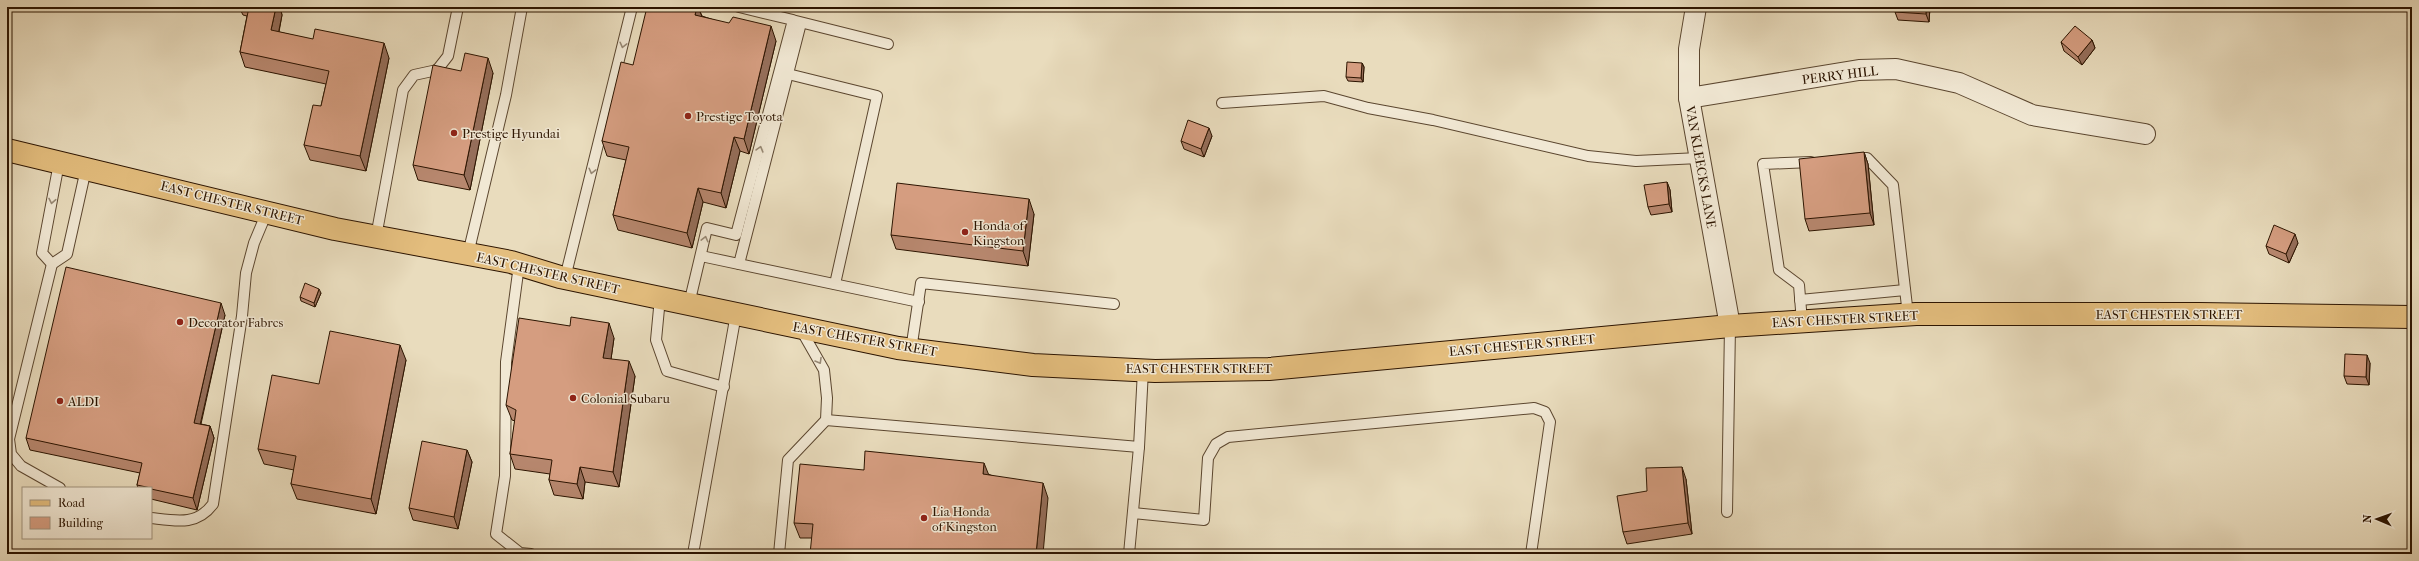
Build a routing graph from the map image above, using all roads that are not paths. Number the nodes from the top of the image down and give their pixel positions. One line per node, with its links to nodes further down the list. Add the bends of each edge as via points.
1 (458, 7): 19 (lane, via 448,56 437,70 414,75 404,90)
2 (522, 7): 20 (lane, via 506,95)
3 (632, 7): 25 (lane, one-way to 25)
4 (739, 7): 6 (lane)
5 (1696, 7): 9 (street, VAN KLEECKS LANE, via 1689,49)
6 (797, 22): 7 (lane); 8 (lane); 21 (lane, one-way to 6, via 707,228 736,235)
7 (888, 44)
8 (788, 74): 23 (lane); 26 (lane, via 877,96)
9 (1689, 98): 11 (street, PERRY HILL, via 1858,70 1896,69 1959,83 2032,115); 13 (street, VAN KLEECKS LANE)
10 (1222, 103): 13 (lane, via 1324,96 1588,156 1636,161)
11 (2146, 134)
12 (7, 150): 16 (main road, EAST CHESTER STREET)
13 (1699, 158): 37 (street, VAN KLEECKS LANE)
14 (1845, 160): 27 (lane, via 1867,158 1893,185)
15 (1822, 161): 29 (lane, via 1763,164 1779,270 1799,285)
16 (59, 163): 17 (main road, EAST CHESTER STREET); 22 (lane, one-way to 22, via 42,253)
17 (86, 169): 18 (main road, EAST CHESTER STREET); 22 (lane, via 67,254)
18 (267, 212): 19 (main road, EAST CHESTER STREET); 47 (lane, via 254,243 246,273 242,316 213,504 206,514 192,521)
19 (376, 237): 20 (main road, EAST CHESTER STREET)
20 (468, 254): 24 (main road, EAST CHESTER STREET)
21 (701, 256): 23 (lane); 31 (lane)
22 (52, 264): 44 (lane, via 9,440 11,454 21,466)
23 (739, 264): 26 (lane)
24 (519, 265): 25 (main road, EAST CHESTER STREET); 48 (lane, via 506,362 505,476 496,534 520,553)
25 (565, 278): 28 (main road, EAST CHESTER STREET)
26 (835, 284): 30 (lane)
27 (1905, 290): 29 (lane); 34 (lane)
28 (660, 298): 31 (main road, EAST CHESTER STREET); 41 (lane, via 656,340 667,371)
29 (1800, 300): 36 (lane)
30 (919, 302): 32 (lane, via 921,283); 39 (lane)
31 (689, 304): 33 (main road, EAST CHESTER STREET)
32 (1114, 304)
33 (736, 314): 38 (main road, EAST CHESTER STREET); 41 (lane)
34 (1908, 315): 35 (main road, EAST CHESTER STREET, via 2199,314); 36 (main road, EAST CHESTER STREET)
35 (2412, 317)
36 (1802, 322): 37 (main road, EAST CHESTER STREET)
37 (1730, 326): 40 (main road, EAST CHESTER STREET, via 1269,369); 45 (lane)
38 (799, 327): 39 (main road, EAST CHESTER STREET); 42 (lane, one-way to 42, via 824,370)
39 (911, 350): 40 (main road, EAST CHESTER STREET, via 1033,365)
40 (1144, 370): 43 (lane)
41 (724, 387): 49 (lane)
42 (826, 420): 43 (lane); 50 (lane, via 788,460)
43 (1140, 447): 46 (lane)
44 (58, 487)
45 (1727, 512)
46 (1133, 513): 51 (lane); 52 (lane, via 1204,520 1208,458 1216,444 1228,437 1534,408 1545,412 1550,422)
47 (152, 518)
48 (531, 554)
49 (694, 554)
50 (779, 554)
51 (1129, 554)
52 (1531, 554)

